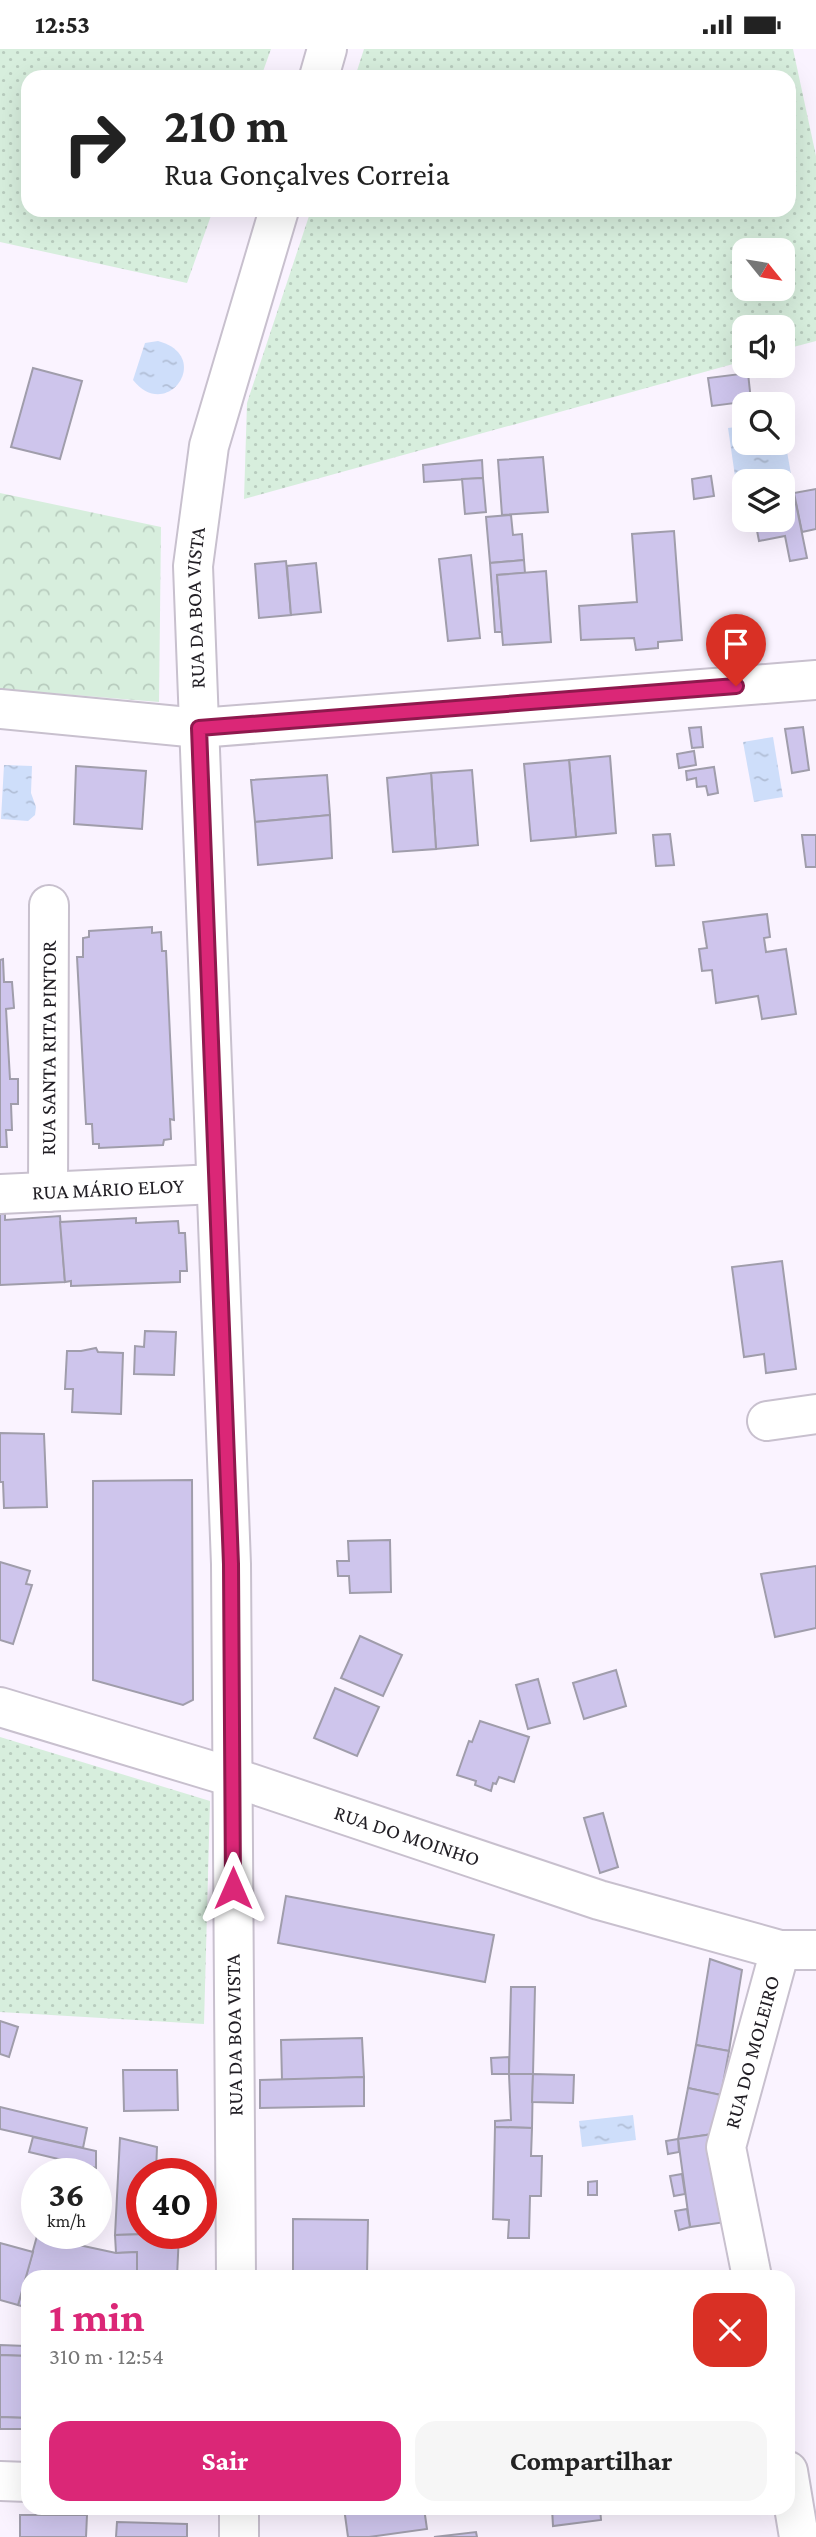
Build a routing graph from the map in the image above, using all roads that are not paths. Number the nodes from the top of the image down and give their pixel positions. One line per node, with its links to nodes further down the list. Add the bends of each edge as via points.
1 (327, 49): 2 (street)
2 (321, 70)
3 (277, 217): 6 (street, RUA DA BOA VISTA, via 209,446 193,566)
4 (816, 680): 6 (street)
5 (0, 709): 6 (street)
6 (199, 728): 8 (street, RUA DA BOA VISTA)
7 (49, 905): 9 (street, RUA SANTA RITA PINTOR)
8 (216, 1184): 9 (street, RUA MÁRIO ELOY); 14 (street, RUA DA BOA VISTA, via 231,1564)
9 (48, 1192): 10 (street, RUA MÁRIO ELOY)
10 (0, 1194)
11 (816, 1414): 12 (street)
12 (766, 1421)
13 (0, 1707): 14 (street, RUA DO MOINHO)
14 (232, 1777): 15 (street, RUA DO MOINHO, via 599,1901); 16 (street, RUA DA BOA VISTA)
15 (798, 1950): 17 (street, RUA DO MOLEIRO, via 726,2147)
16 (236, 2270)
17 (751, 2270)
18 (0, 2481): 19 (street)
19 (21, 2481)
20 (795, 2513): 23 (street)
21 (239, 2515): 22 (street)
22 (239, 2537)
23 (799, 2537)

